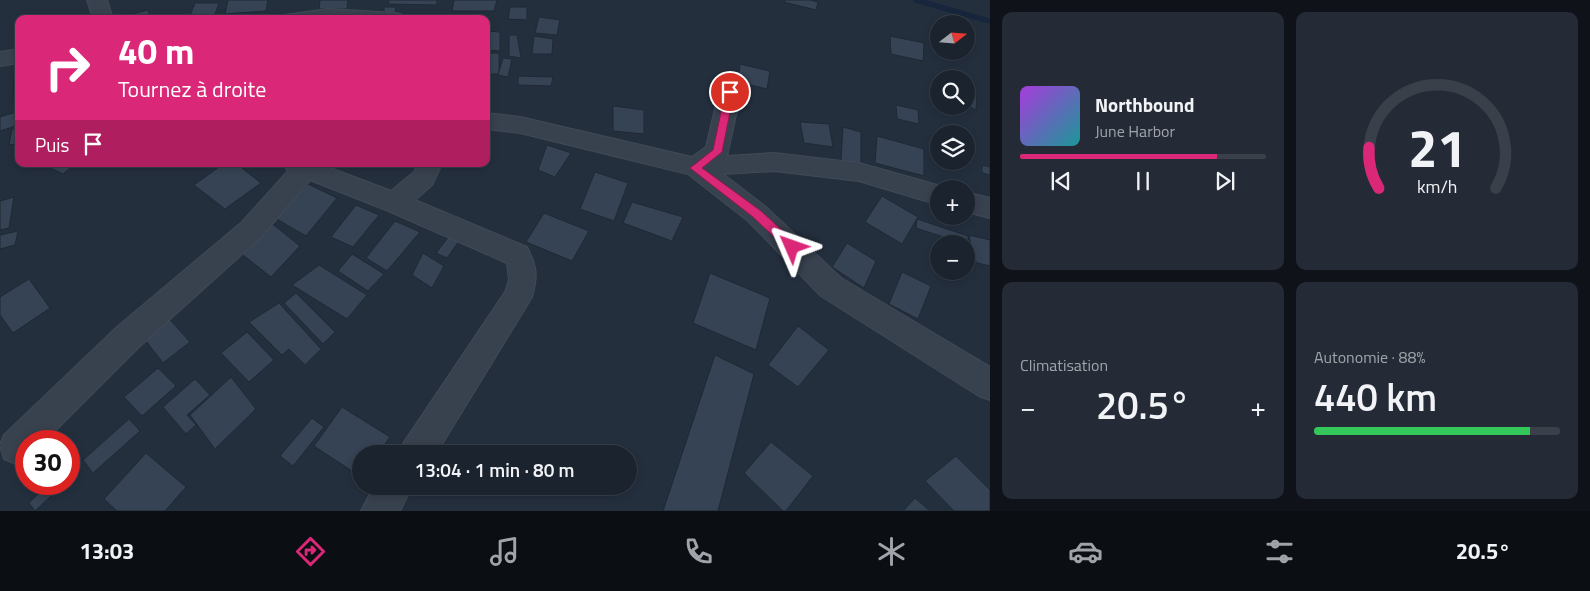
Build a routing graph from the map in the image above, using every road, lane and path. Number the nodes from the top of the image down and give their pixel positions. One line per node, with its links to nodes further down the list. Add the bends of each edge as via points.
1 (97, 0): 2 (street)
2 (102, 15)
3 (15, 57): 4 (street)
4 (0, 60)
5 (730, 92): 10 (street, via 717,152)
6 (490, 121): 10 (street, via 520,125)
7 (299, 167): 16 (street, via 251,230 128,337)
8 (303, 167): 12 (street)
9 (428, 167): 12 (street, via 423,178)
10 (695, 168): 11 (street, via 774,162 858,172); 15 (street, via 757,214 831,287)
11 (930, 192)
12 (396, 202): 17 (street, via 517,255 523,280 518,298)
13 (975, 204): 14 (street)
14 (990, 208)
15 (990, 386)
16 (33, 430)
17 (422, 445)
18 (389, 495): 19 (street)
19 (379, 511)

